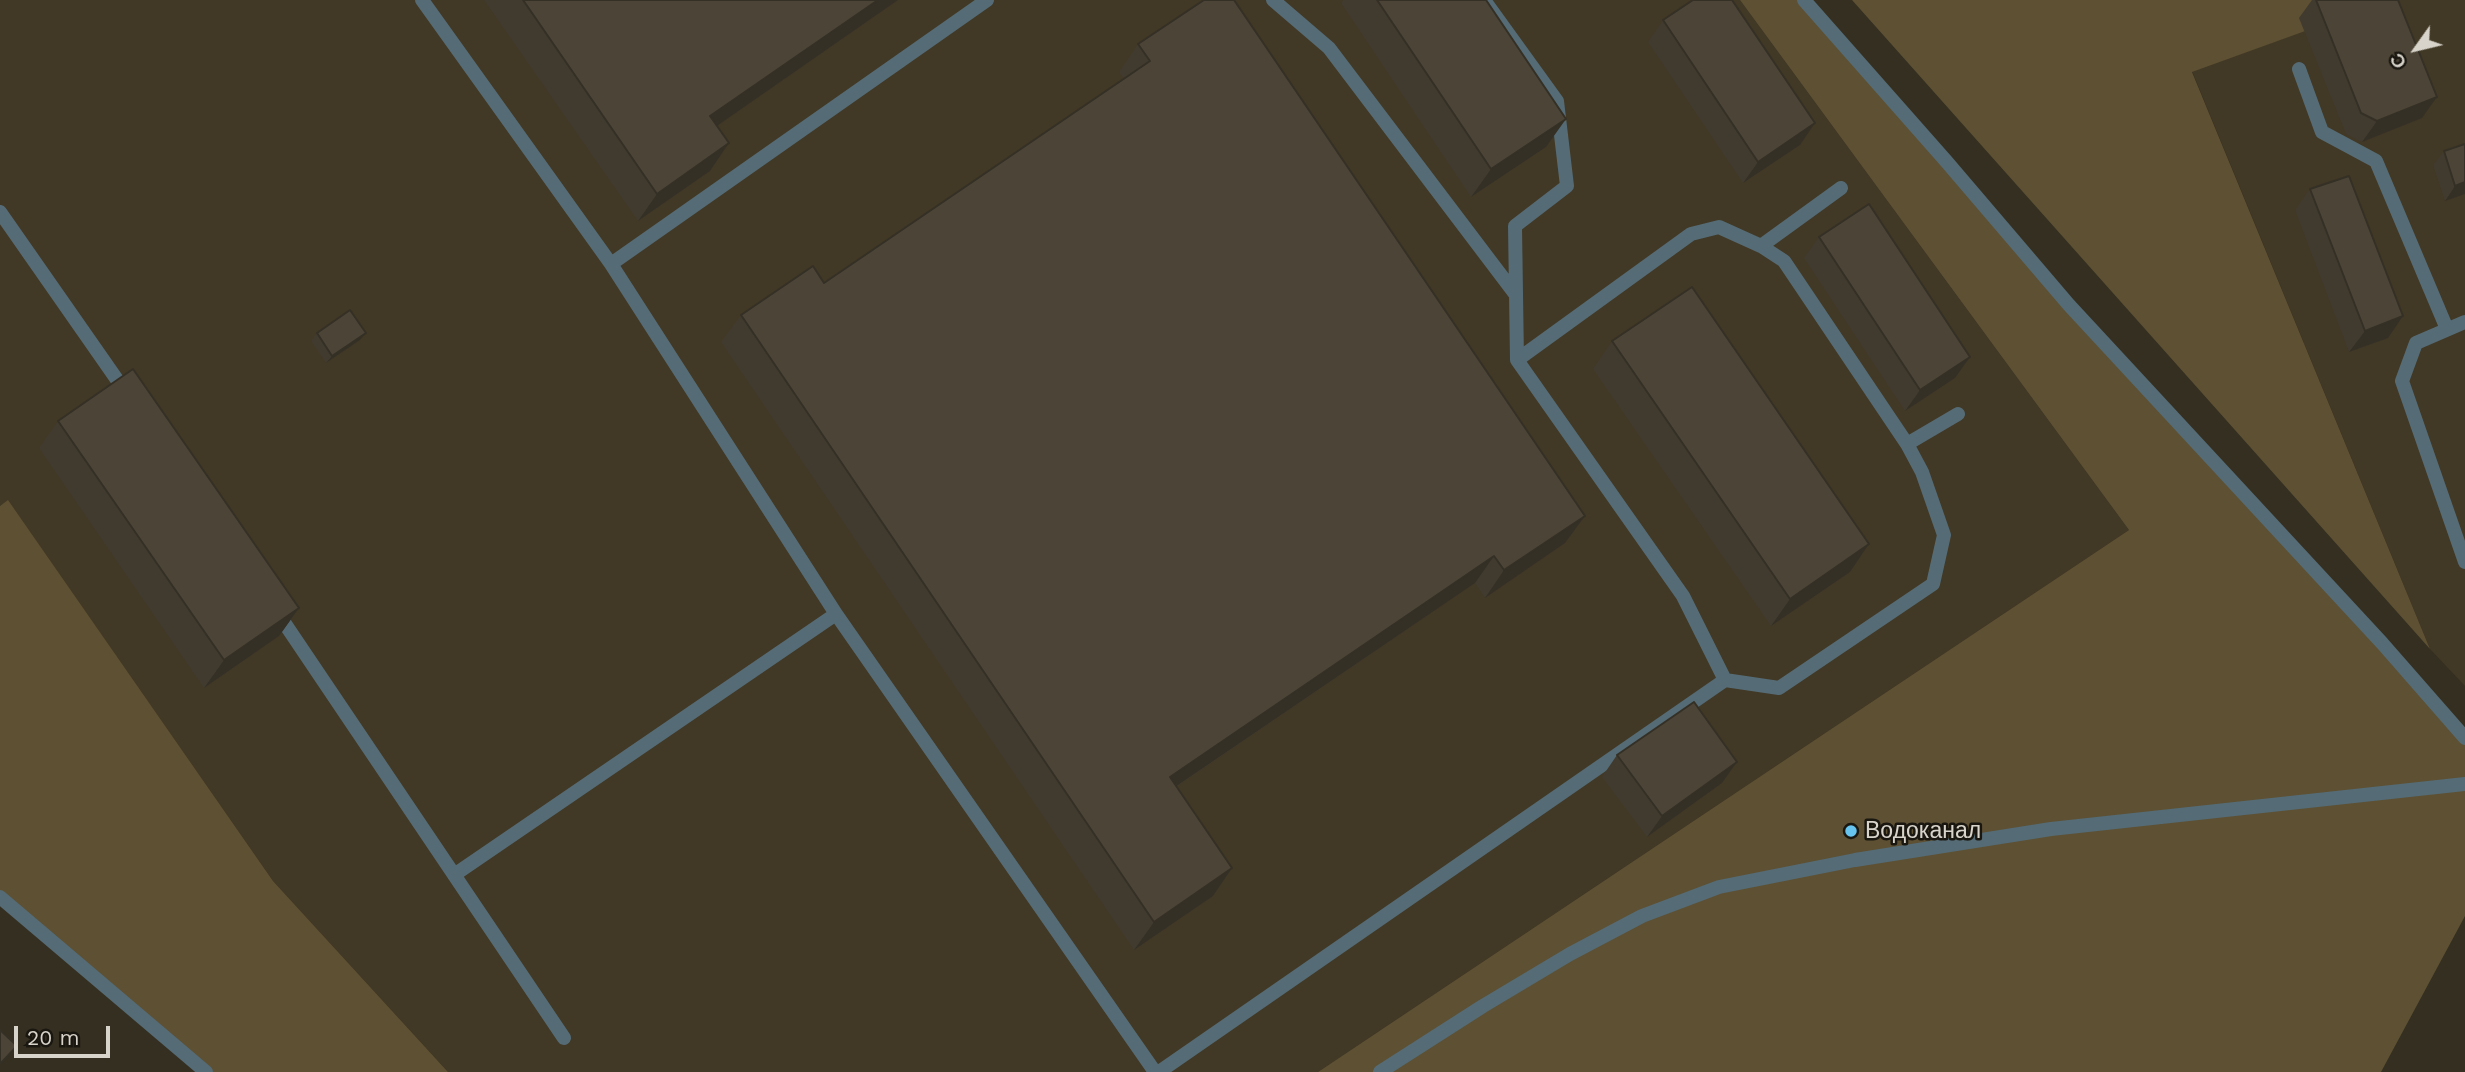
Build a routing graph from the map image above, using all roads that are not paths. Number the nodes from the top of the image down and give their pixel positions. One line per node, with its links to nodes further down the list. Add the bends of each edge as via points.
1 (422, 0): 10 (street)
2 (987, 0): 10 (street)
3 (1273, 0): 11 (street, via 1329,48)
4 (1484, 0): 11 (street, via 1557,101 1567,186 1515,226)
5 (1804, 0): 22 (street, via 2069,305)
6 (2299, 69): 13 (street, via 2322,132 2376,161)
7 (1842, 188): 9 (street)
8 (0, 212): 15 (street)
9 (1761, 246): 14 (street, via 1719,227 1691,234); 17 (street, via 1784,261)
10 (611, 264): 20 (street)
11 (1516, 295): 14 (street)
12 (2465, 322): 13 (street)
13 (2447, 329): 18 (street, via 2416,343 2402,381)
14 (1517, 360): 21 (street, via 1683,596)
15 (132, 402)
16 (1958, 414): 17 (street)
17 (1907, 444): 21 (street, via 1944,535 1933,584 1779,688)
18 (2465, 562)
19 (265, 595): 24 (street)
20 (836, 614): 24 (street); 28 (street)
21 (1725, 680): 28 (street)
22 (2465, 738)
23 (2465, 784): 29 (street, via 2051,830 1719,887 1642,916 1570,954)
24 (454, 875): 26 (street)
25 (0, 897): 27 (street)
26 (564, 1038)
27 (206, 1072)
28 (1157, 1072)
29 (1380, 1072)

